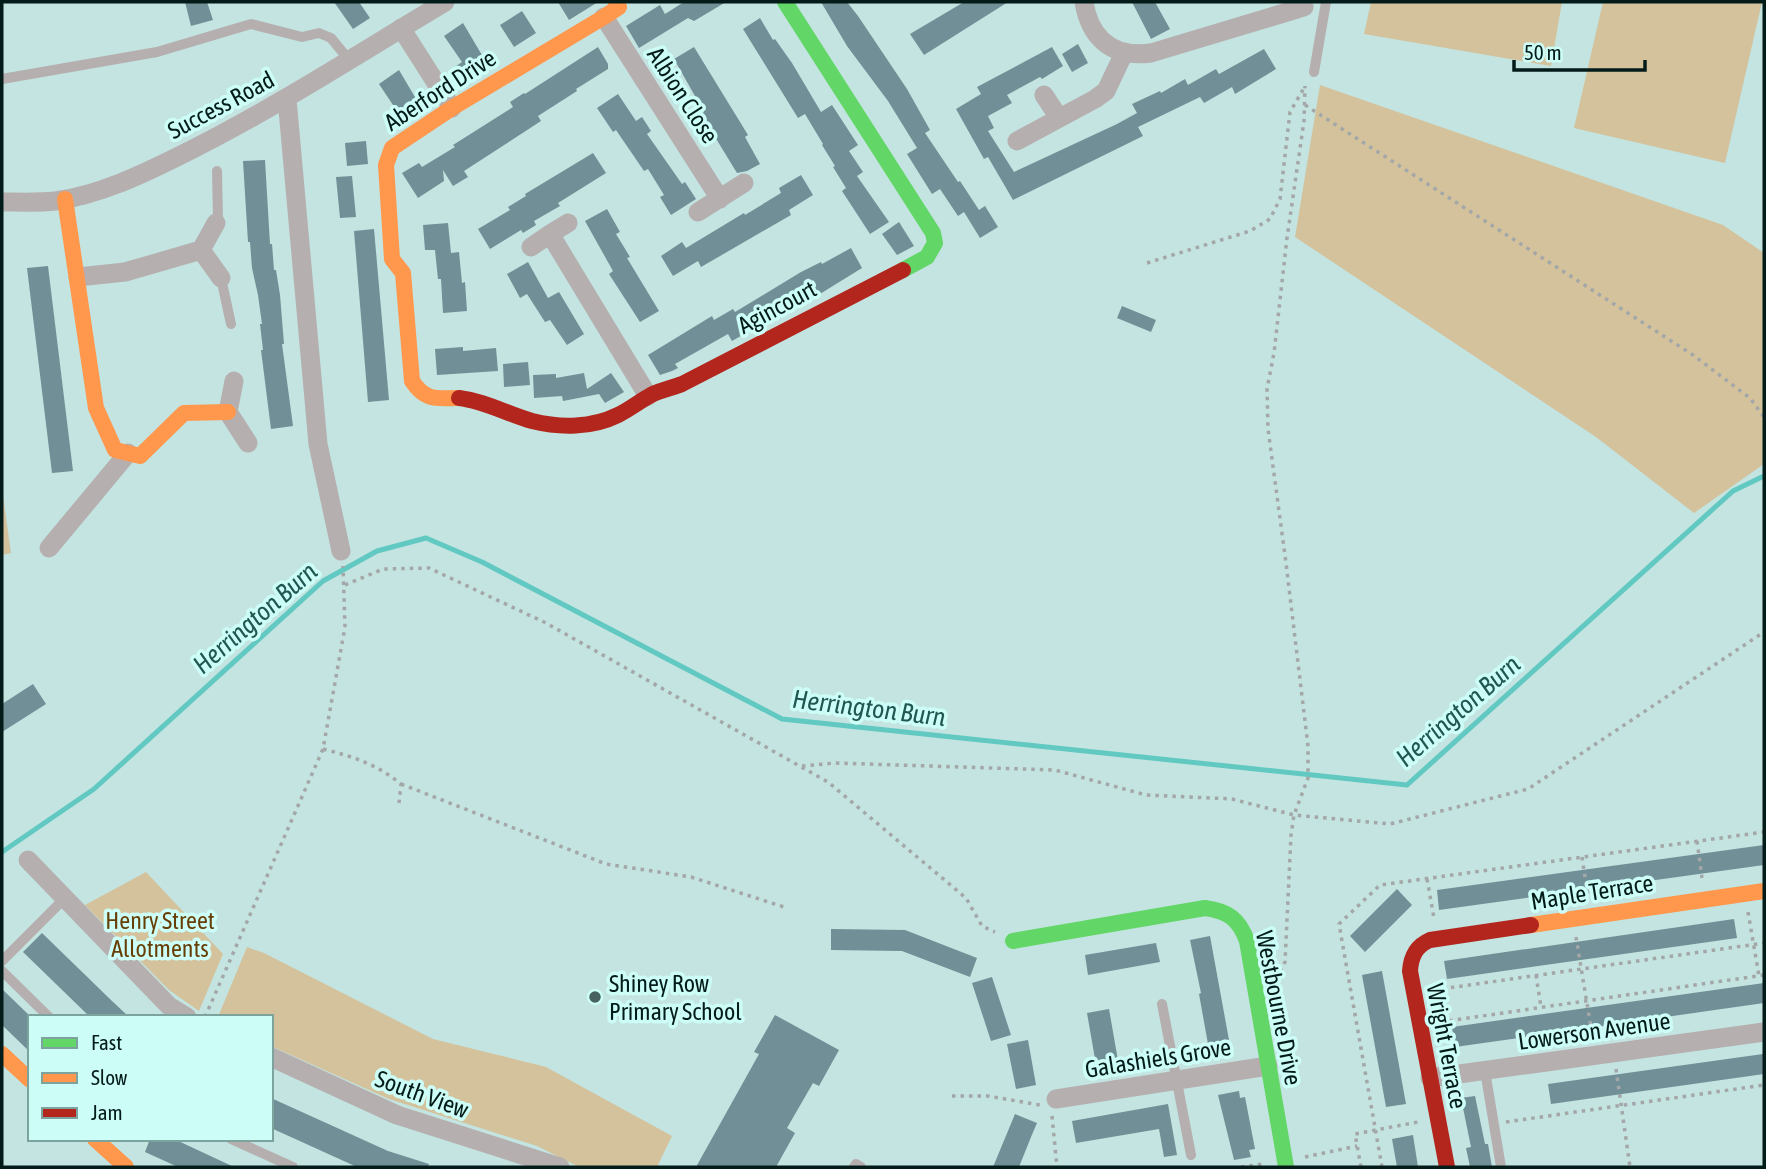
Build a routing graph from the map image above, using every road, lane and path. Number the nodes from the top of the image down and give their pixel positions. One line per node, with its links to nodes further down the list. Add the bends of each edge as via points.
1 (445, 2): 7 (street, Success Road)
2 (785, 2): 36 (street, Agincourt, via 933,233 935,243 927,257 682,384)
3 (1084, 2): 8 (street, via 1092,28 1111,48)
4 (1326, 2): 10 (lane)
5 (617, 7): 16 (street, Aberford Drive); 22 (street, Albion Close)
6 (1304, 7): 8 (street, via 1151,53)
7 (401, 28): 9 (street, Success Road); 16 (street)
8 (1124, 53): 17 (street, via 1106,91)
9 (349, 60): 11 (lane, via 331,38 319,33 302,37 251,24 157,52); 14 (street, Success Road)
10 (1314, 72): 12 (path)
11 (2, 79)
12 (1305, 86): 15 (path); 30 (path, via 1290,112 1280,199 1270,219 1250,231)
13 (1044, 95): 17 (street)
14 (287, 99): 21 (street, Success Road, via 160,165); 42 (street, via 318,444)
15 (1305, 105): 38 (path, via 1693,355 1750,398); 50 (path, via 1267,389 1268,429 1308,746 1308,778)
16 (452, 108): 35 (street, Aberford Drive, via 392,148 386,165 392,259 403,273 412,382)
17 (1059, 118): 18 (street)
18 (1017, 141)
19 (218, 172): 25 (lane)
20 (744, 183): 22 (street)
21 (65, 199): 23 (street, Success Road); 31 (street)
22 (720, 199): 24 (street)
23 (2, 202)
24 (698, 212)
25 (216, 223): 29 (street)
26 (568, 223): 27 (street)
27 (550, 234): 28 (street); 36 (street)
28 (531, 247)
29 (201, 250): 31 (street, via 125,272); 32 (street)
30 (1147, 263)
31 (78, 277): 40 (street, via 96,408 115,450)
32 (221, 278): 33 (lane)
33 (231, 324)
34 (234, 381): 37 (street)
35 (418, 391): 36 (street, Agincourt, via 426,398 468,398 554,424 594,424 614,418)
36 (648, 396)
37 (228, 412): 39 (street); 40 (street, via 184,412 140,456)
38 (1764, 418)
39 (248, 443)
40 (128, 453): 41 (street)
41 (49, 548)
42 (341, 551)
43 (344, 574): 44 (path)
44 (345, 585): 46 (path, via 345,626); 47 (path, via 383,569 429,568 546,623)
45 (1764, 632): 50 (path, via 1528,789 1390,824)
46 (323, 749): 48 (path, via 382,769); 78 (path)
47 (802, 766): 50 (path, via 1055,769 1146,794 1232,799); 63 (path, via 828,782 966,898 982,926)
48 (401, 785): 49 (path); 59 (path, via 606,864 691,877)
49 (399, 803)
50 (1294, 815): 74 (path, via 1285,962)
51 (1697, 841): 58 (path)
52 (1582, 857): 60 (path)
53 (28, 860): 57 (street)
54 (1427, 878): 62 (path)
55 (1764, 891): 56 (street, Maple Terrace)
56 (1745, 894): 58 (street, Maple Terrace); 65 (path)
57 (65, 898): 66 (lane); 77 (street, via 169,1006)
58 (1705, 899): 60 (street, Maple Terrace)
59 (784, 908)
60 (1591, 915): 61 (street, Maple Terrace)
61 (1573, 918): 62 (street, Maple Terrace); 67 (path)
62 (1432, 940): 71 (street, Wright Terrace, via 1410,958)
63 (1013, 941): 74 (street, Westbourne Drive, via 1188,910 1218,910 1242,926)
64 (1764, 943): 65 (path)
65 (1754, 944): 67 (path); 70 (path)
66 (2, 961)
67 (1581, 969): 69 (path); 72 (path)
68 (2, 971): 76 (lane)
69 (1536, 975): 71 (path); 75 (path)
70 (1761, 975): 72 (path)
71 (1414, 993): 79 (street, Wright Terrace)
72 (1586, 1001): 75 (path); 82 (path)
73 (1162, 1004): 88 (lane)
74 (1258, 1005): 84 (street, Westbourne Drive)
75 (1541, 1007): 79 (path)
76 (47, 1015)
77 (184, 1015)
78 (206, 1015)
79 (1420, 1025): 87 (street, Wright Terrace)
80 (1764, 1032): 82 (street, Lowerson Avenue)
81 (2, 1054): 86 (street)
82 (1604, 1054): 85 (street, Lowerson Avenue); 92 (path)
83 (273, 1058): 100 (street, South View, via 397,1115)
84 (1268, 1066): 88 (street, Galashiels Grove); 99 (street, Westbourne Drive)
85 (1485, 1071): 87 (street, Lowerson Avenue); 94 (lane)
86 (28, 1078)
87 (1430, 1078): 93 (street, Wright Terrace)
88 (1177, 1080): 91 (street, Galashiels Grove); 98 (lane)
89 (1764, 1085): 92 (path)
90 (952, 1096): 105 (path, via 988,1096 1052,1107)
91 (1056, 1099)
92 (1620, 1104): 94 (path); 109 (path)
93 (1438, 1118): 97 (path, via 1355,1134); 107 (street, Wright Terrace)
94 (1494, 1124): 108 (lane)
95 (235, 1141): 102 (lane)
96 (105, 1142): 101 (street)
97 (1357, 1146): 99 (path); 106 (path)
98 (1191, 1155)
99 (1286, 1164)
100 (549, 1165)
101 (126, 1167)
102 (293, 1167)
103 (854, 1167): 104 (lane)
104 (861, 1167)
105 (1057, 1167)
106 (1361, 1167)
107 (1447, 1167)
108 (1501, 1167)
109 (1629, 1167)

